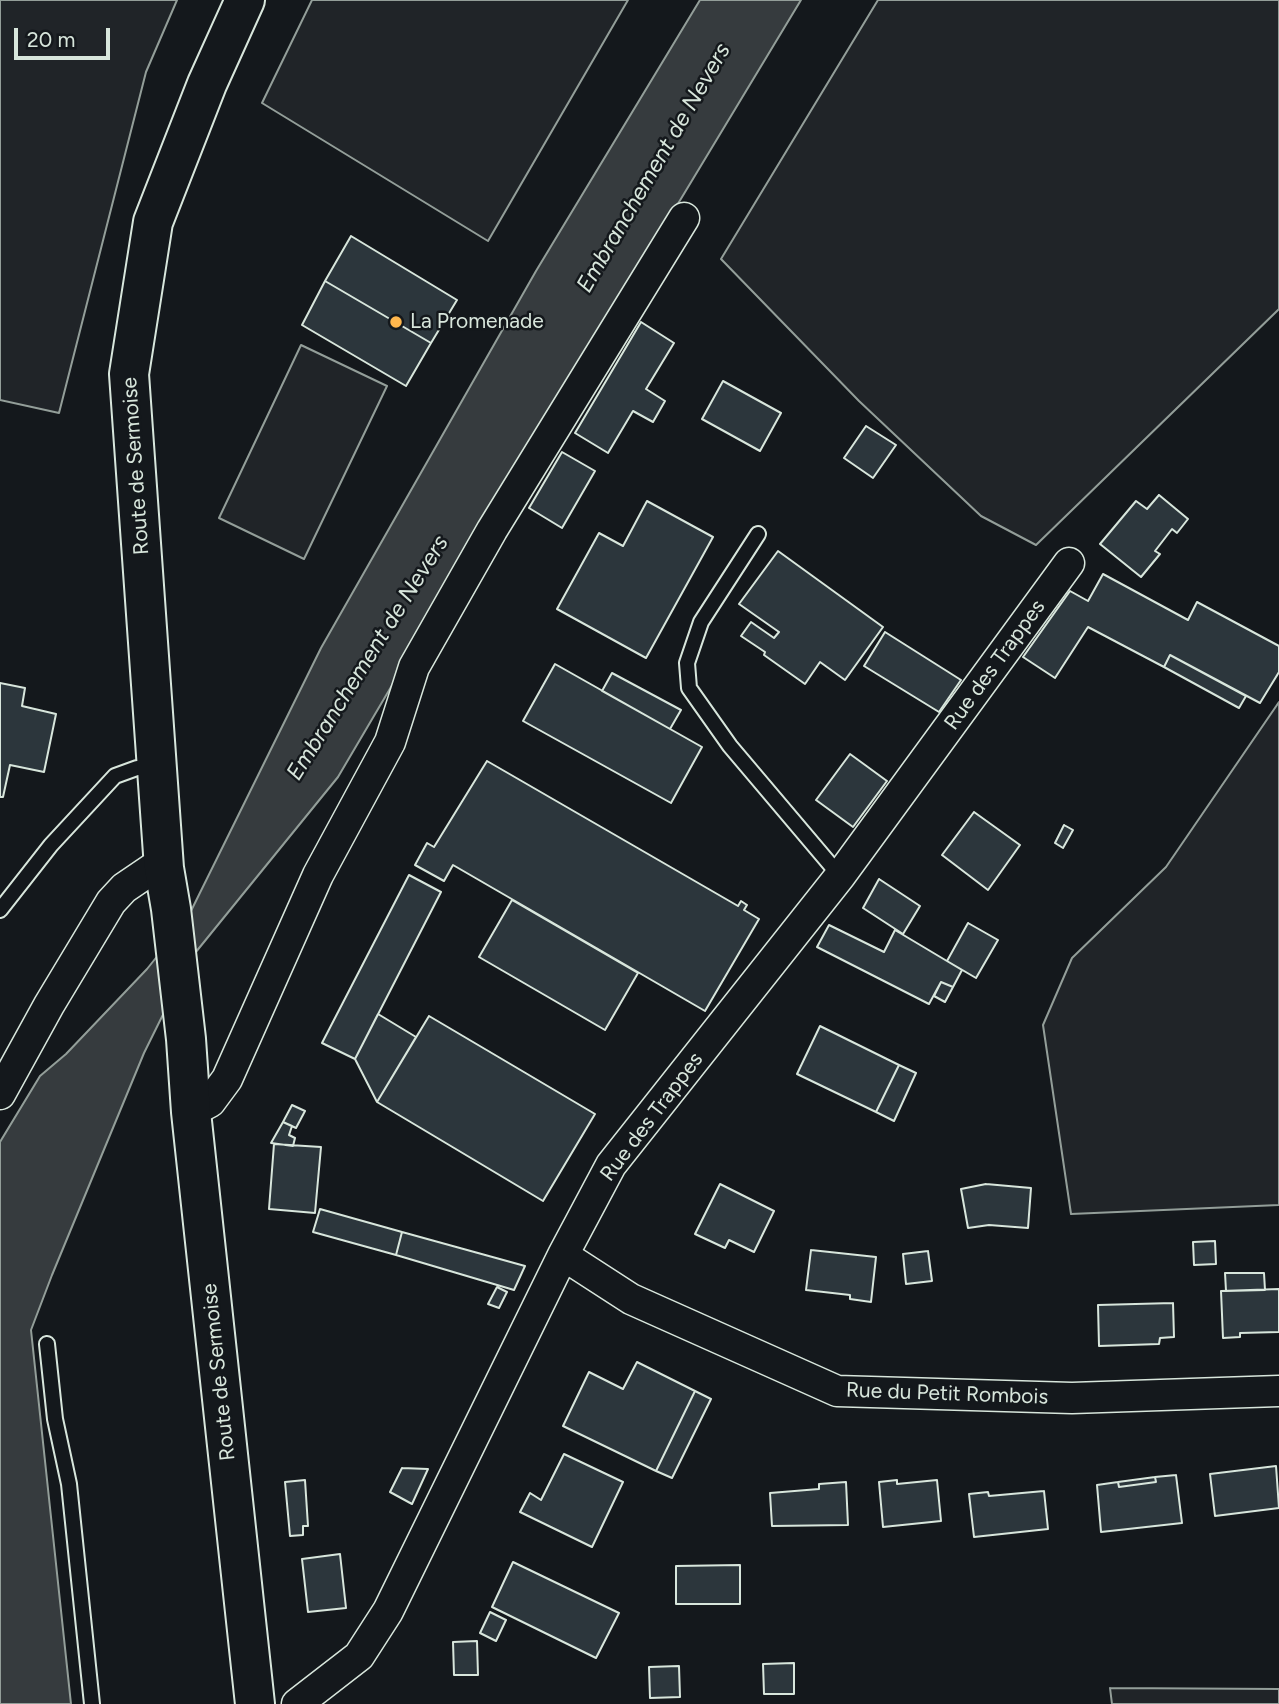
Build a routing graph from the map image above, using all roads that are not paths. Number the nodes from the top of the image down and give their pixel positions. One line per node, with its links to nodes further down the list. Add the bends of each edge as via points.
1 (245, 0): 5 (main road, Route de Sermoise, via 153,222 129,374)
2 (684, 218): 10 (street, via 492,530 414,667 390,742 318,875 227,1079 210,1102)
3 (758, 534): 7 (lane, via 701,622 687,663 689,688 730,746)
4 (1069, 563): 7 (street, Rue des Trappes)
5 (157, 768): 6 (main road, Route de Sermoise); 8 (lane, via 137,768 115,776 51,845)
6 (164, 868): 9 (street, via 152,869 111,902); 10 (main road, Route de Sermoise)
7 (839, 876): 11 (street, Rue des Trappes, via 611,1165)
8 (0, 910)
9 (0, 1094)
10 (191, 1112): 15 (main road, Route de Sermoise)
11 (563, 1255): 13 (street, Rue du Petit Rombois, via 631,1299 836,1391 1072,1398); 16 (street, Rue des Trappes, via 388,1611 359,1656)
12 (47, 1344): 14 (lane, via 55,1419 69,1484)
13 (1279, 1391)
14 (92, 1704)
15 (255, 1704)
16 (298, 1704)

